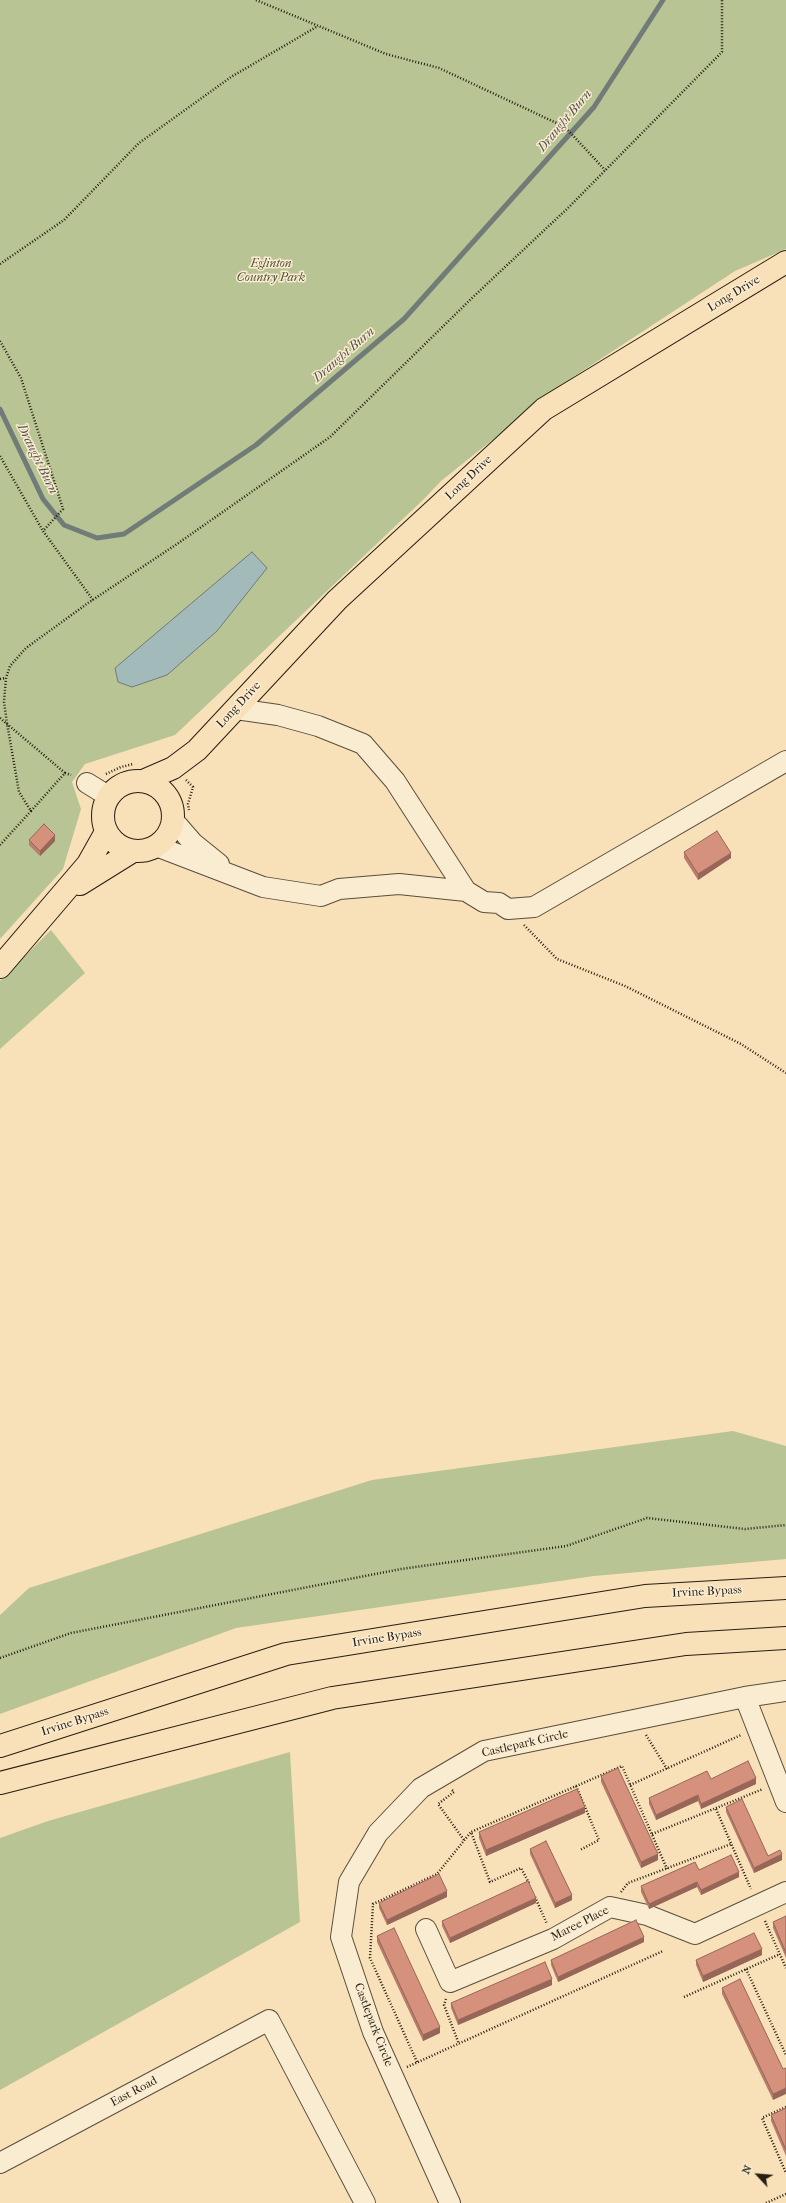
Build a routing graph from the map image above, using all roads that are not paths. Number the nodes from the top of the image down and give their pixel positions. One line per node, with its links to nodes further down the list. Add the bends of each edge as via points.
1 (786, 262): 2 (main road, Long Drive, via 544,409 337,600)
2 (236, 709): 3 (main road, Long Drive); 13 (street, via 278,715 318,726 363,744 395,781)
3 (197, 750): 5 (main road, Long Drive, via 173,768); 8 (main road, Long Drive, via 182,776)
4 (786, 761): 13 (street, via 534,907 508,909 499,903 484,902)
5 (143, 781): 7 (main road, via 123,783); 8 (main road, via 160,788)
6 (87, 784): 7 (street)
7 (108, 796): 9 (main road, via 102,814)
8 (172, 812): 10 (main road, via 164,839); 12 (street, via 193,842)
9 (106, 832): 11 (main road, via 117,845); 14 (main road, via 88,864)
10 (156, 846): 11 (main road); 12 (street)
11 (133, 851): 14 (main road)
12 (228, 872): 13 (street, via 262,887 321,896 339,888 399,884)
13 (466, 891)
14 (64, 895): 15 (main road)
15 (0, 967)
16 (786, 1588): 20 (main road, Irvine Bypass, via 645,1596 286,1654)
17 (786, 1638): 21 (main road, via 686,1644 332,1698)
18 (786, 1691): 19 (street, Castlepark Circle)
19 (745, 1697): 22 (street); 27 (street, Castlepark Circle, via 484,1751 421,1788 378,1833 348,1882 341,1937 373,2032)
20 (0, 1746)
21 (0, 1783)
22 (786, 1802)
23 (786, 1892): 24 (street, Maree Place, via 695,1934 647,1915 610,1907 553,1939 450,1982)
24 (426, 1929)
25 (0, 2163): 26 (street, East Road, via 269,2020)
26 (365, 2203)
27 (450, 2203)

